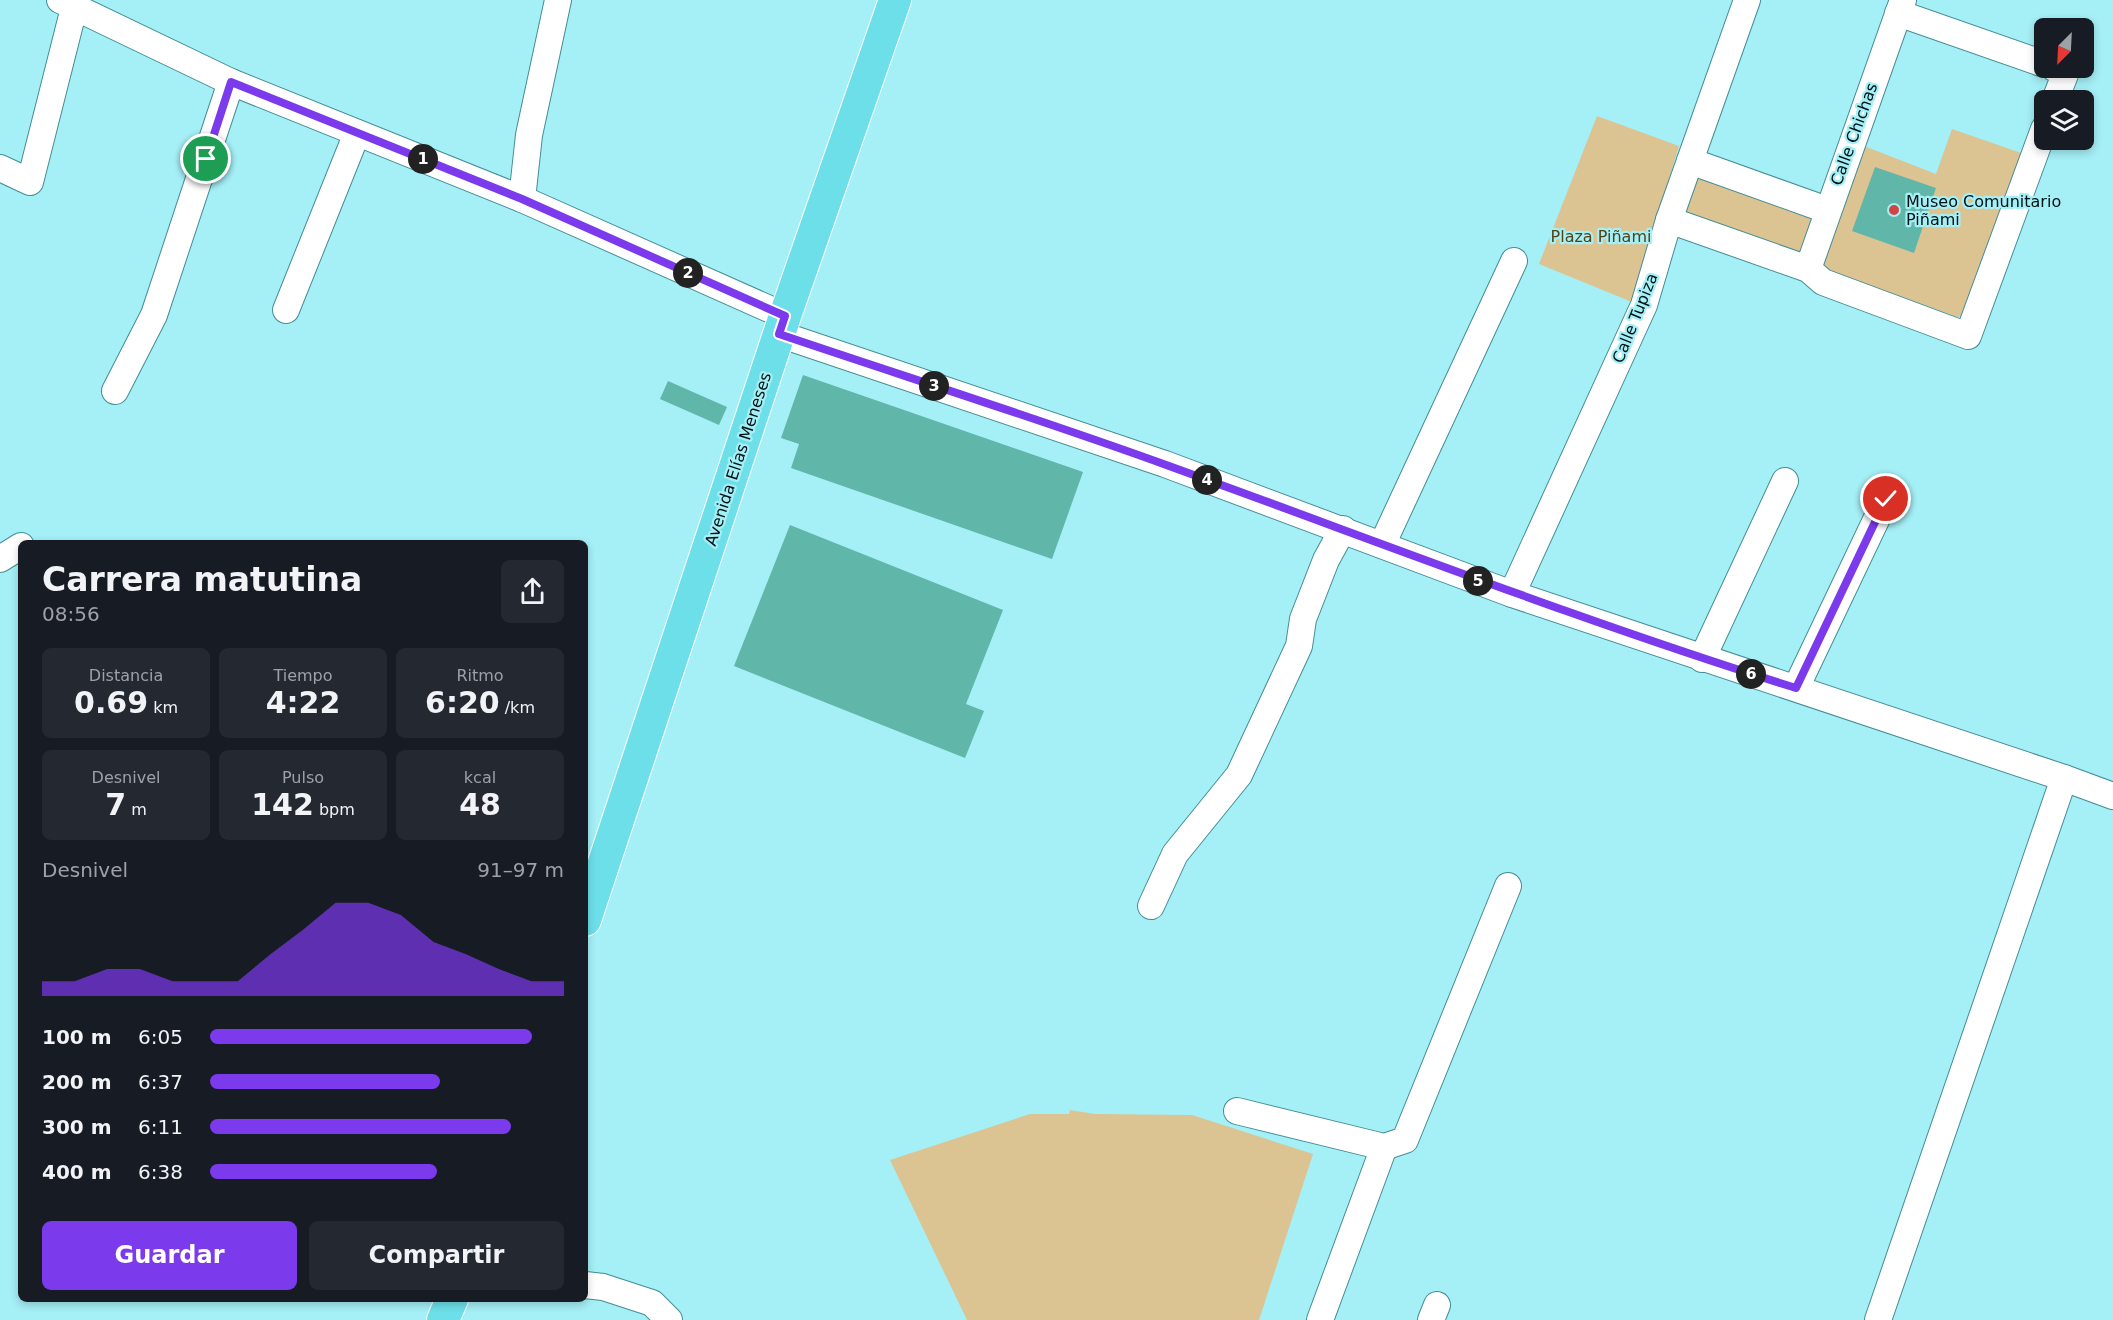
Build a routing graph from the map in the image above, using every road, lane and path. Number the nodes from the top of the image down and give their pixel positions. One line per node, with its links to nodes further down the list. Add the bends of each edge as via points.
1 (558, 0): 12 (street, via 529,135)
2 (895, 0): 18 (main road, Avenida Elías Meneses)
3 (1747, 0): 10 (street, Calle Tupiza)
4 (70, 2): 7 (street); 11 (street, via 30,182)
5 (1900, 6): 6 (street); 13 (street, Calle Chichas)
6 (2034, 60)
7 (231, 82): 8 (street); 19 (street, via 154,315)
8 (357, 133): 12 (street); 17 (street)
9 (2036, 150): 16 (street, via 1968,336 1823,282)
10 (1690, 161): 13 (street); 14 (street, Calle Tupiza)
11 (0, 168)
12 (522, 199): 18 (street)
13 (1827, 210): 16 (street, Calle Chichas)
14 (1669, 220): 16 (street); 26 (street, Calle Tupiza, via 1644,305)
15 (1514, 261): 23 (street)
16 (1808, 269)
17 (286, 310)
18 (782, 325): 22 (street); 33 (main road, Avenida Elías Meneses)
19 (115, 391)
20 (1785, 481): 27 (street)
21 (1886, 499): 28 (street)
22 (1343, 530): 23 (street); 32 (street, via 1326,560 1303,619 1299,646 1239,775 1175,855)
23 (1382, 544): 26 (street)
24 (18, 548): 25 (street)
25 (0, 559)
26 (1512, 594): 27 (street)
27 (1702, 659): 28 (street)
28 (1796, 688): 29 (street)
29 (2064, 778): 30 (street); 41 (street)
30 (2113, 796)
31 (1508, 886): 35 (street, via 1404,1140)
32 (1151, 906)
33 (588, 911)
34 (1237, 1111): 35 (street)
35 (1384, 1147): 40 (street)
36 (588, 1285): 39 (street, via 652,1303)
37 (451, 1302): 38 (main road)
38 (443, 1320)
39 (669, 1320)
40 (1320, 1320)
41 (1878, 1320)

